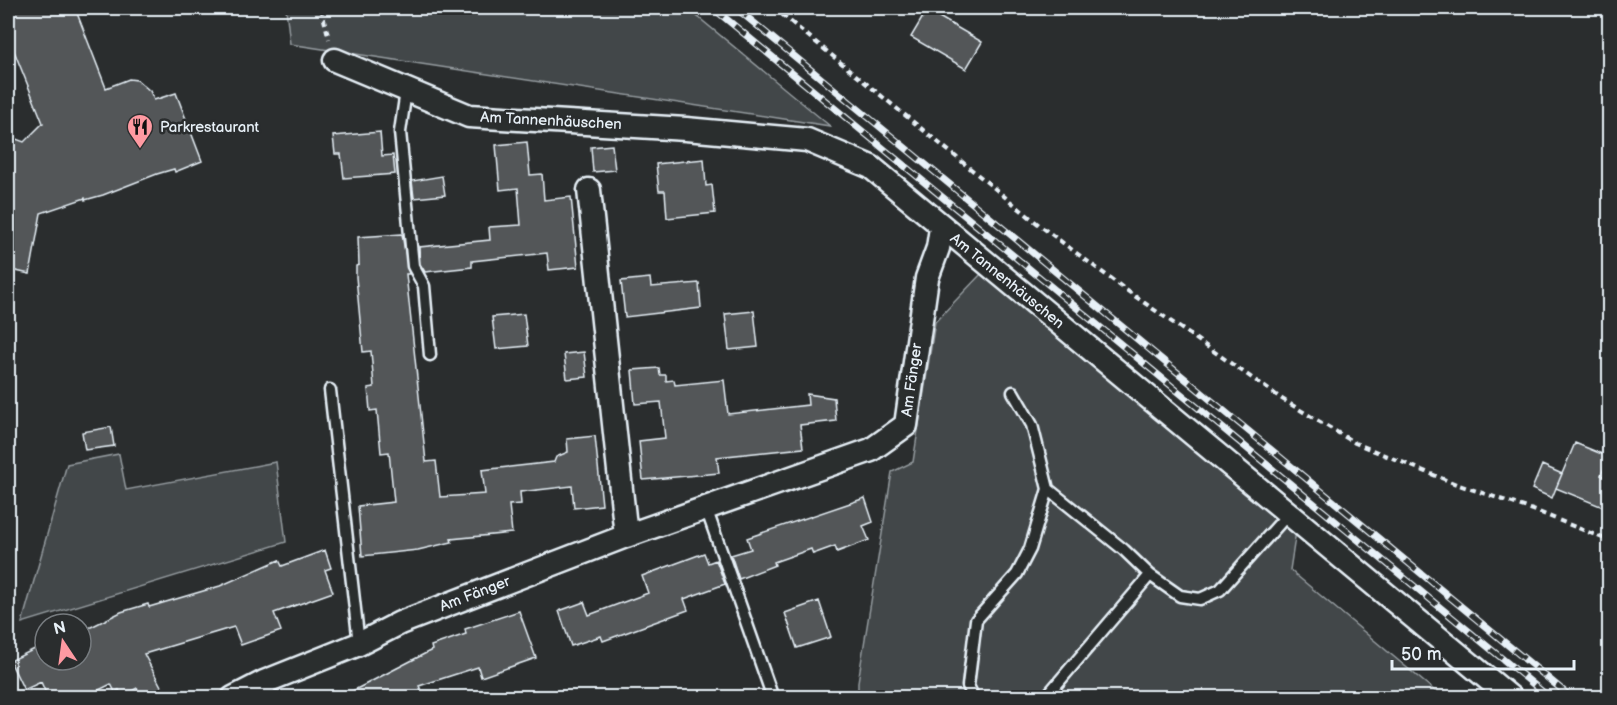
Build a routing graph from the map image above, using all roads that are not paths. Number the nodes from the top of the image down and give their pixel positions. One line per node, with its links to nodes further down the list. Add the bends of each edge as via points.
1 (335, 60): 2 (street, Am Tannenhäuschen)
2 (406, 91): 4 (street, Am Tannenhäuschen, via 469,116 807,140 871,167); 5 (lane, via 400,132 413,266 424,286)
3 (589, 190): 11 (street)
4 (941, 228): 9 (street, Am Fänger, via 927,278 906,425 871,450); 10 (street, Am Tannenhäuschen)
5 (430, 355)
6 (330, 390): 13 (lane)
7 (1013, 392): 8 (lane, via 1032,425)
8 (1048, 489): 12 (lane); 17 (lane, via 1030,549 1017,574 976,620 968,686)
9 (706, 508): 11 (street, Am Fänger); 16 (lane)
10 (1288, 514): 12 (lane, via 1220,590 1200,599 1180,596); 19 (street, Am Tannenhäuschen)
11 (626, 536): 13 (street, Am Fänger, via 400,623)
12 (1150, 575): 18 (lane)
13 (359, 644): 14 (street, Am Fänger)
14 (268, 690): 15 (street, Am Fänger)
15 (233, 698)
16 (774, 698)
17 (974, 698)
18 (1045, 698)
19 (1510, 698)

